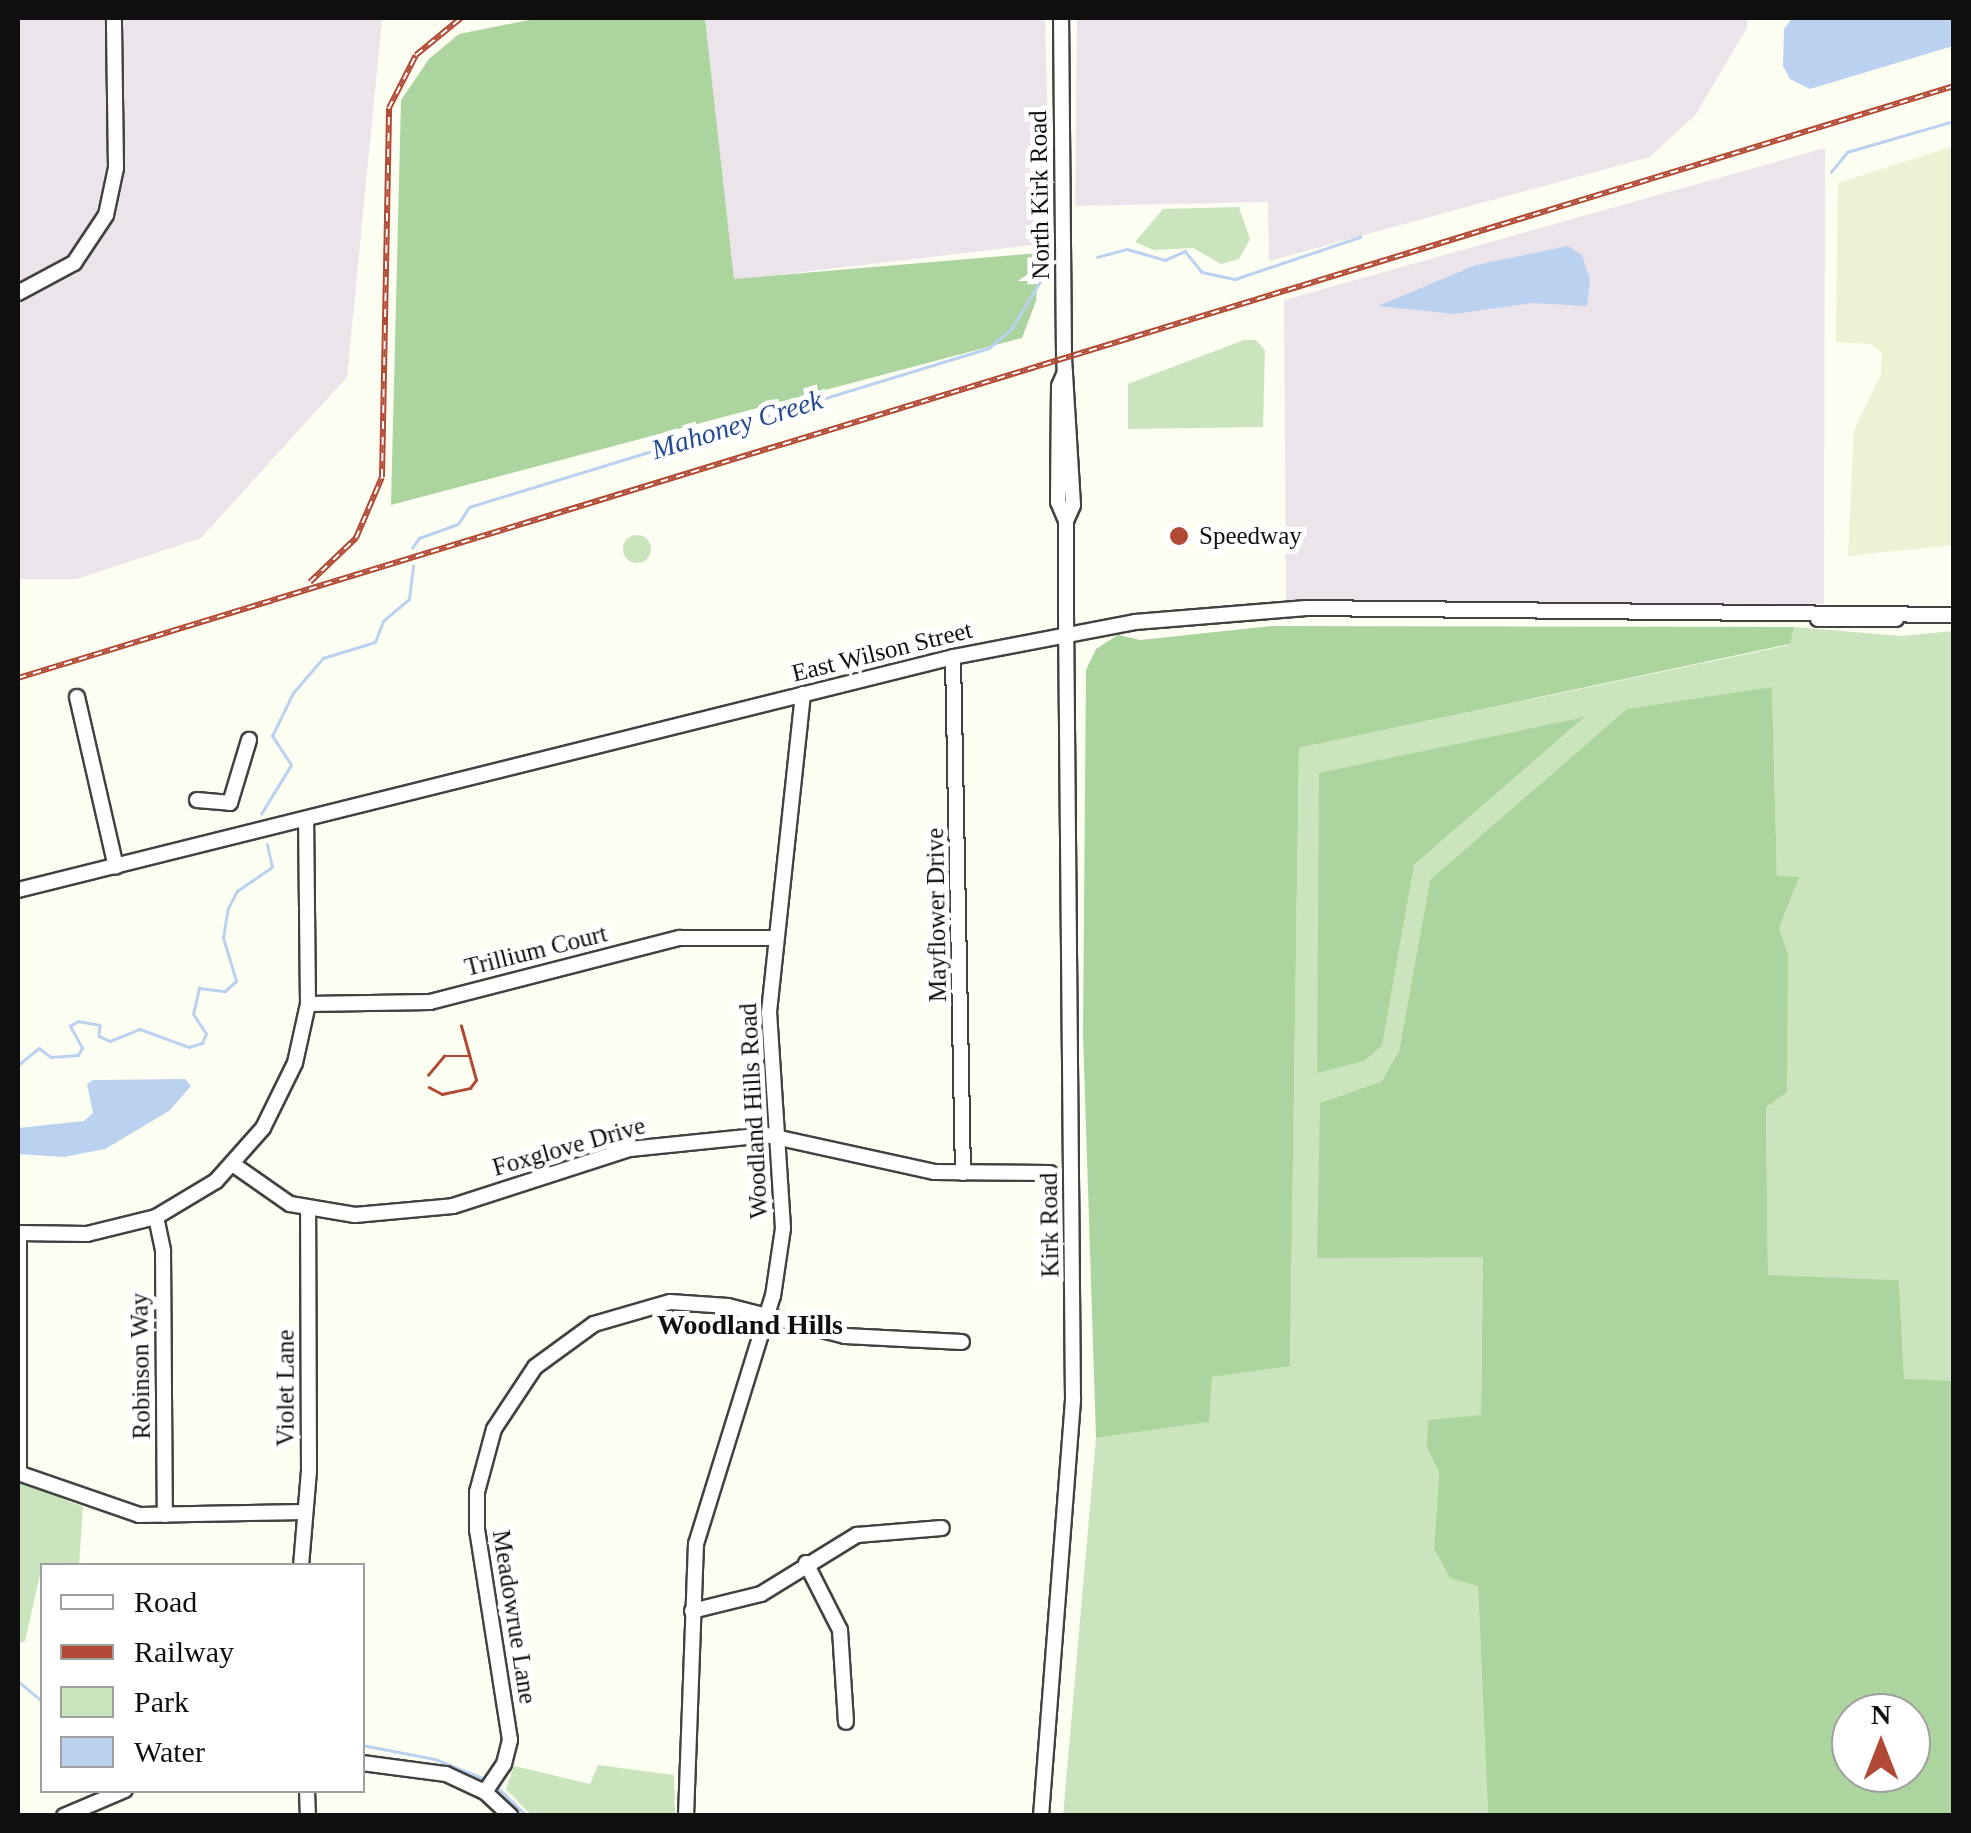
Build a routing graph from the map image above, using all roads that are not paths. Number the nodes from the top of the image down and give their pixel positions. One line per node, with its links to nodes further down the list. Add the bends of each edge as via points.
1 (114, 18): 3 (street, via 116,168 106,215 74,263)
2 (1061, 18): 5 (street, North Kirk Road, via 1065,372 1058,386 1058,502 1066,521)
3 (18, 292)
4 (1954, 615): 5 (street, East Wilson Street, via 1866,622 1777,614 1306,608)
5 (1066, 632): 6 (street, East Wilson Street); 39 (street, Kirk Road, via 1074,1400)
6 (953, 658): 7 (street, East Wilson Street); 18 (street, Mayflower Drive)
7 (803, 694): 11 (street, East Wilson Street); 14 (street, Woodland Hills Road)
8 (77, 697): 12 (street)
9 (249, 740): 10 (street, via 230,803)
10 (196, 800)
11 (306, 822): 12 (street, East Wilson Street); 15 (street)
12 (116, 868): 13 (street, East Wilson Street)
13 (18, 890)
14 (774, 938): 15 (street, Trillium Court, via 680,938 430,1002); 16 (street, Woodland Hills Road, via 769,1012)
15 (308, 1004): 17 (street, via 287,1083)
16 (778, 1135): 18 (street, Foxglove Drive); 20 (street, Foxglove Drive, via 630,1149 437,1209 355,1215); 23 (street, Woodland Hills Road, via 783,1228)
17 (234, 1164): 20 (street, Foxglove Drive, via 273,1196); 21 (street)
18 (963, 1173): 19 (street, Foxglove Drive)
19 (1050, 1173)
20 (308, 1210): 26 (street, Violet Lane)
21 (156, 1217): 22 (street, via 87,1234); 27 (street, Robinson Way, via 163,1250)
22 (18, 1233): 25 (street)
23 (767, 1317): 24 (street, Meadowrue Lane, via 845,1336); 31 (street, Woodland Hills Road, via 699,1534); 34 (street, Meadowrue Lane, via 700,1302 617,1314 547,1356 507,1402 488,1443 476,1502 510,1740)
24 (962, 1342)
25 (18, 1473): 27 (street, via 110,1509)
26 (304, 1512): 27 (street); 29 (street, Violet Lane)
27 (165, 1515)
28 (942, 1528): 30 (street, via 868,1531)
29 (302, 1563)
30 (806, 1563): 31 (street, via 748,1600); 32 (street, via 840,1630)
31 (692, 1611): 38 (street, Woodland Hills Road)
32 (846, 1722)
33 (365, 1763): 34 (street, via 430,1769)
34 (485, 1792): 37 (street)
35 (118, 1793): 36 (street)
36 (64, 1816)
37 (510, 1816)
38 (686, 1816)
39 (1042, 1816)

